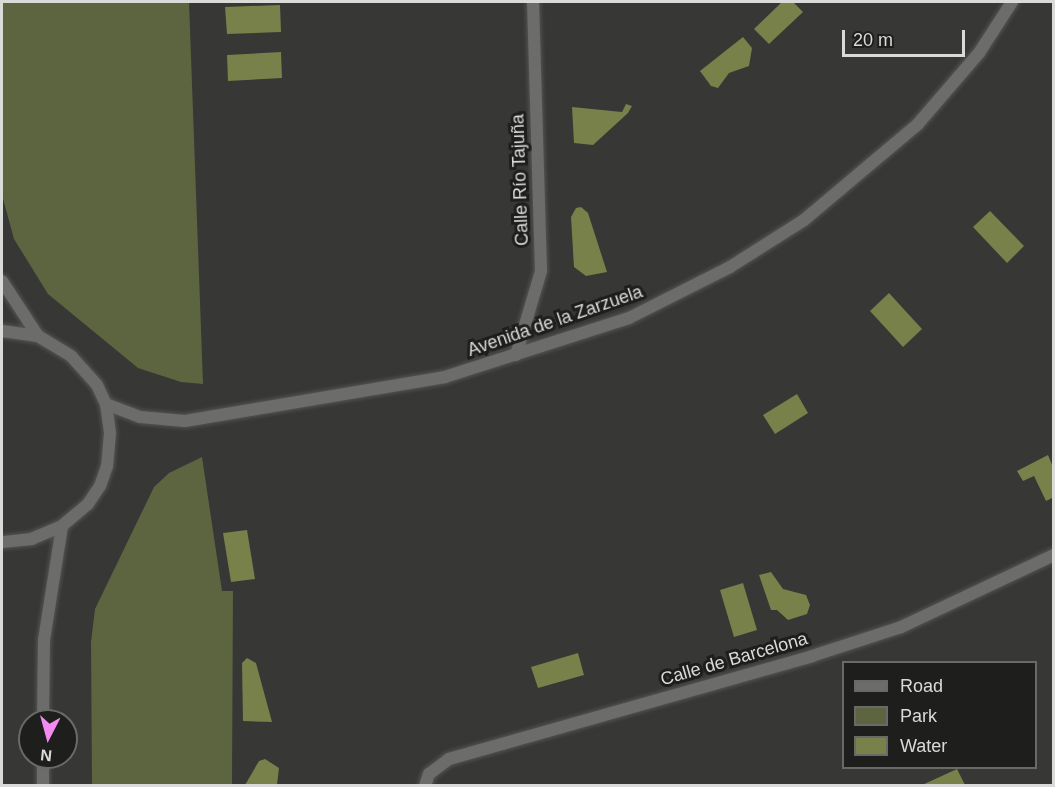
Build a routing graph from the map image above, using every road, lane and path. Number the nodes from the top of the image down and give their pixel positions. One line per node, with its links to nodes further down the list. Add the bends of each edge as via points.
1 (533, 2): 6 (street, Calle Río Tajuña, via 541,271)
2 (1012, 2): 6 (street, Avenida de la Zarzuela, via 979,53 917,125 804,220 730,267 629,318)
3 (2, 281): 5 (street)
4 (2, 331): 5 (street)
5 (38, 336): 7 (street, via 71,356 97,385)
6 (516, 355): 7 (street, Avenida de la Zarzuela, via 445,377 185,421 140,417)
7 (106, 404): 8 (street, via 110,433 107,466 100,486)
8 (62, 526): 9 (street, via 32,539); 11 (street, via 44,640)
9 (2, 542)
10 (1053, 555): 14 (street, Calle de Barcelona, via 901,627 812,657 449,759 429,774)
11 (44, 709)
12 (43, 769): 13 (street)
13 (43, 786)
14 (425, 786)

